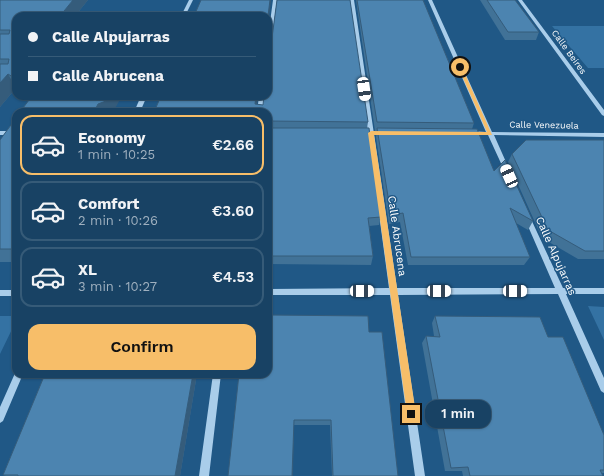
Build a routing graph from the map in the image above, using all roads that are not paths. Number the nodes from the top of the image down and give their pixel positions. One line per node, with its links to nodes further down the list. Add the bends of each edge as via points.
1 (191, 0): 6 (street)
2 (275, 0): 7 (street)
3 (352, 0): 12 (street, Calle Abrucena)
4 (430, 0): 15 (street)
5 (520, 0): 8 (street, Calle Beires)
6 (185, 12)
7 (272, 23)
8 (604, 114)
9 (12, 132): 10 (street)
10 (0, 133)
11 (363, 133): 12 (street)
12 (371, 133): 13 (street); 19 (street, Calle Abrucena)
13 (379, 133)
14 (466, 133): 15 (street, Calle Venezuela)
15 (490, 134): 16 (street, Calle Venezuela); 17 (street)
16 (604, 135)
17 (509, 176)
18 (525, 212): 20 (street, Calle Alpujarras)
19 (394, 291): 20 (street); 22 (street); 30 (street, Calle Abrucena)
20 (560, 291): 21 (street); 27 (street, Calle Alpujarras)
21 (604, 291)
22 (272, 292)
23 (0, 293): 24 (street)
24 (12, 293)
25 (17, 378): 28 (street)
26 (216, 378): 29 (street)
27 (604, 388)
28 (0, 418)
29 (204, 476)
30 (420, 476)

